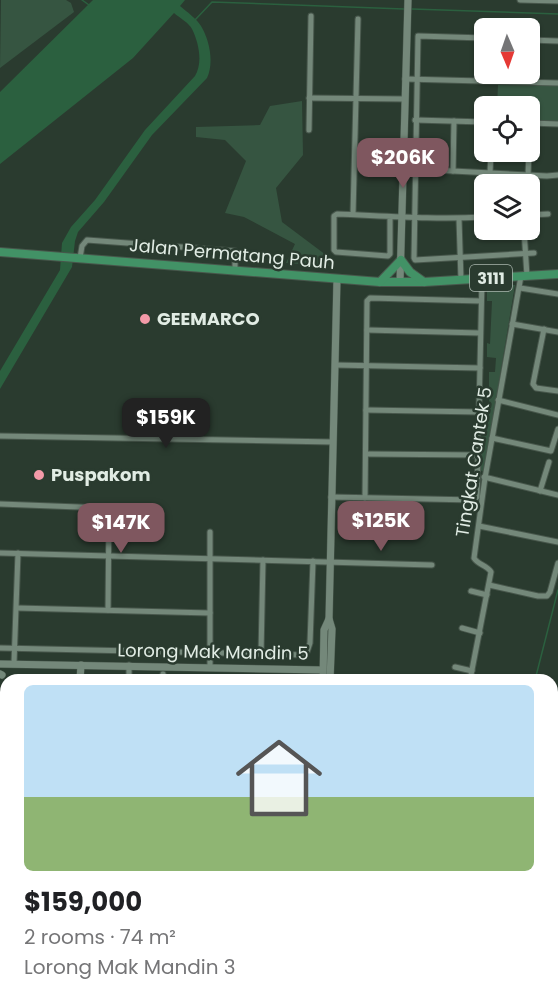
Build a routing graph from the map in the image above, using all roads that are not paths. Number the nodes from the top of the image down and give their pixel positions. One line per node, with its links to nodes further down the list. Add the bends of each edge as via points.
1 (407, 0): 10 (street)
2 (520, 0): 3 (street)
3 (540, 0): 4 (street)
4 (558, 1)
5 (311, 16): 13 (street)
6 (358, 19): 14 (street)
7 (474, 38): 11 (street, via 418,36)
8 (540, 40): 9 (street)
9 (558, 40)
10 (405, 79): 11 (street); 15 (street)
11 (416, 79): 12 (street); 16 (street)
12 (558, 84)
13 (309, 98): 14 (street); 21 (street)
14 (356, 98): 15 (street); 29 (street)
15 (405, 99): 33 (street)
16 (415, 120): 17 (street); 23 (street)
17 (454, 121): 18 (street); 24 (street)
18 (474, 122)
19 (540, 124): 20 (street)
20 (558, 124)
21 (309, 130)
22 (491, 162): 25 (street)
23 (415, 169): 24 (street); 35 (street)
24 (453, 171): 25 (street)
25 (490, 173): 26 (street)
26 (509, 174)
27 (540, 175): 28 (street)
28 (558, 175)
29 (353, 214): 32 (street); 32 (street, via 334,216 336,252 388,256)
30 (540, 214): 31 (street)
31 (548, 214)
32 (390, 217): 33 (street)
33 (402, 218): 35 (street); 43 (street)
34 (474, 218): 36 (street)
35 (414, 219): 36 (street); 42 (street, via 415,260)
36 (459, 219): 42 (street)
37 (525, 240): 40 (street)
38 (0, 252): 41 (main road, Jalan Permatang Pauh / 3111)
39 (534, 253): 40 (street)
40 (526, 254): 42 (street); 46 (street)
41 (77, 258): 44 (main road, Jalan Permatang Pauh / 3111); 44 (street, via 87,240 235,251)
42 (460, 258): 49 (street)
43 (401, 260): 50 (main road); 51 (street); 52 (main road)
44 (234, 271): 47 (main road, Jalan Permatang Pauh / 3111)
45 (558, 274): 46 (main road, Jalan Permatang Pauh / 3111)
46 (524, 276): 48 (main road, Jalan Permatang Pauh / 3111); 53 (street, Tingkat Cantek 5)
47 (337, 279): 50 (main road, Jalan Permatang Pauh / 3111); 61 (street, Lorong Mak Mandin 5)
48 (482, 279): 49 (main road, Jalan Permatang Pauh / 3111); 55 (street)
49 (461, 280): 52 (main road, Jalan Permatang Pauh / 3111)
50 (380, 282): 51 (main road, Jalan Permatang Pauh / 3111)
51 (400, 282): 52 (main road, Jalan Permatang Pauh / 3111)
52 (424, 282)
53 (520, 288): 54 (street); 56 (street, Tingkat Cantek 5)
54 (558, 294)
55 (481, 301): 58 (street, via 370,298); 60 (street)
56 (512, 324): 57 (street); 65 (street, Tingkat Cantek 5)
57 (544, 329): 59 (street); 64 (street, via 534,386)
58 (367, 330): 60 (street); 62 (street)
59 (558, 332)
60 (480, 333): 63 (street)
61 (335, 365): 62 (street); 72 (street, Lorong Mak Mandin 5)
62 (366, 366): 63 (street); 66 (street)
63 (480, 368): 67 (street)
64 (558, 391)
65 (498, 400): 68 (street); 71 (street, Tingkat Cantek 5)
66 (366, 410): 67 (street); 73 (street)
67 (479, 412): 74 (street)
68 (558, 415)
69 (558, 429): 71 (street, via 551,451)
70 (0, 436): 72 (street)
71 (492, 438): 77 (street, Tingkat Cantek 5)
72 (333, 442): 80 (street, Lorong Mak Mandin 5)
73 (366, 454): 74 (street); 81 (street)
74 (478, 456): 76 (street)
75 (549, 462): 78 (street)
76 (477, 475): 77 (street); 81 (street, via 474,500)
77 (485, 478): 78 (street); 83 (street, Tingkat Cantek 5)
78 (540, 491): 79 (street)
79 (558, 495)
80 (331, 497): 81 (street); 92 (street, Lorong Mak Mandin 5)
81 (365, 498)
82 (0, 504): 88 (street, via 105,508 109,511)
83 (478, 526): 85 (street); 95 (street, Tingkat Cantek 5, via 474,558 491,572)
84 (210, 532): 89 (street)
85 (558, 542)
86 (0, 553): 87 (street)
87 (18, 554): 88 (street); 98 (street)
88 (109, 556): 89 (street); 99 (street)
89 (210, 559): 90 (street); 100 (street)
90 (263, 560): 91 (street); 107 (street)
91 (313, 561): 92 (street); 107 (street, via 308,651 301,656)
92 (330, 561): 94 (street); 101 (street, Lorong Mak Mandin 5)
93 (558, 563): 95 (street, via 550,592 543,597)
94 (432, 565)
95 (489, 585): 97 (street)
96 (471, 591): 97 (street)
97 (487, 595): 103 (street)
98 (16, 609): 99 (street); 105 (street)
99 (108, 610): 100 (street)
100 (210, 613): 106 (street)
101 (329, 619): 108 (street, Lorong Mak Mandin 5, via 324,630); 109 (street)
102 (462, 628): 103 (street)
103 (480, 633): 118 (street)
104 (0, 648): 105 (street)
105 (15, 649): 106 (street); 110 (street)
106 (210, 654): 107 (street); 114 (street)
107 (261, 654)
108 (323, 657): 116 (street, via 318,665); 117 (street, Lorong Mak Mandin 5)
109 (332, 657): 117 (street); 124 (street)
110 (15, 663): 111 (street, Lorong Mak Mandin 5); 112 (street, Lorong Mak Mandin 5)
111 (0, 664)
112 (81, 665): 113 (street, Lorong Mak Mandin 5); 119 (street)
113 (129, 665): 114 (street, Lorong Mak Mandin 5); 120 (street)
114 (210, 667): 116 (street, Lorong Mak Mandin 5)
115 (455, 668): 118 (street)
116 (300, 669): 117 (street, Lorong Mak Mandin 5); 121 (street)
117 (322, 670): 122 (street); 123 (street)
118 (472, 671): 125 (street)
119 (80, 674)
120 (129, 674)
121 (315, 674)
122 (322, 674)
123 (325, 674)
124 (330, 674)
125 (471, 674)

